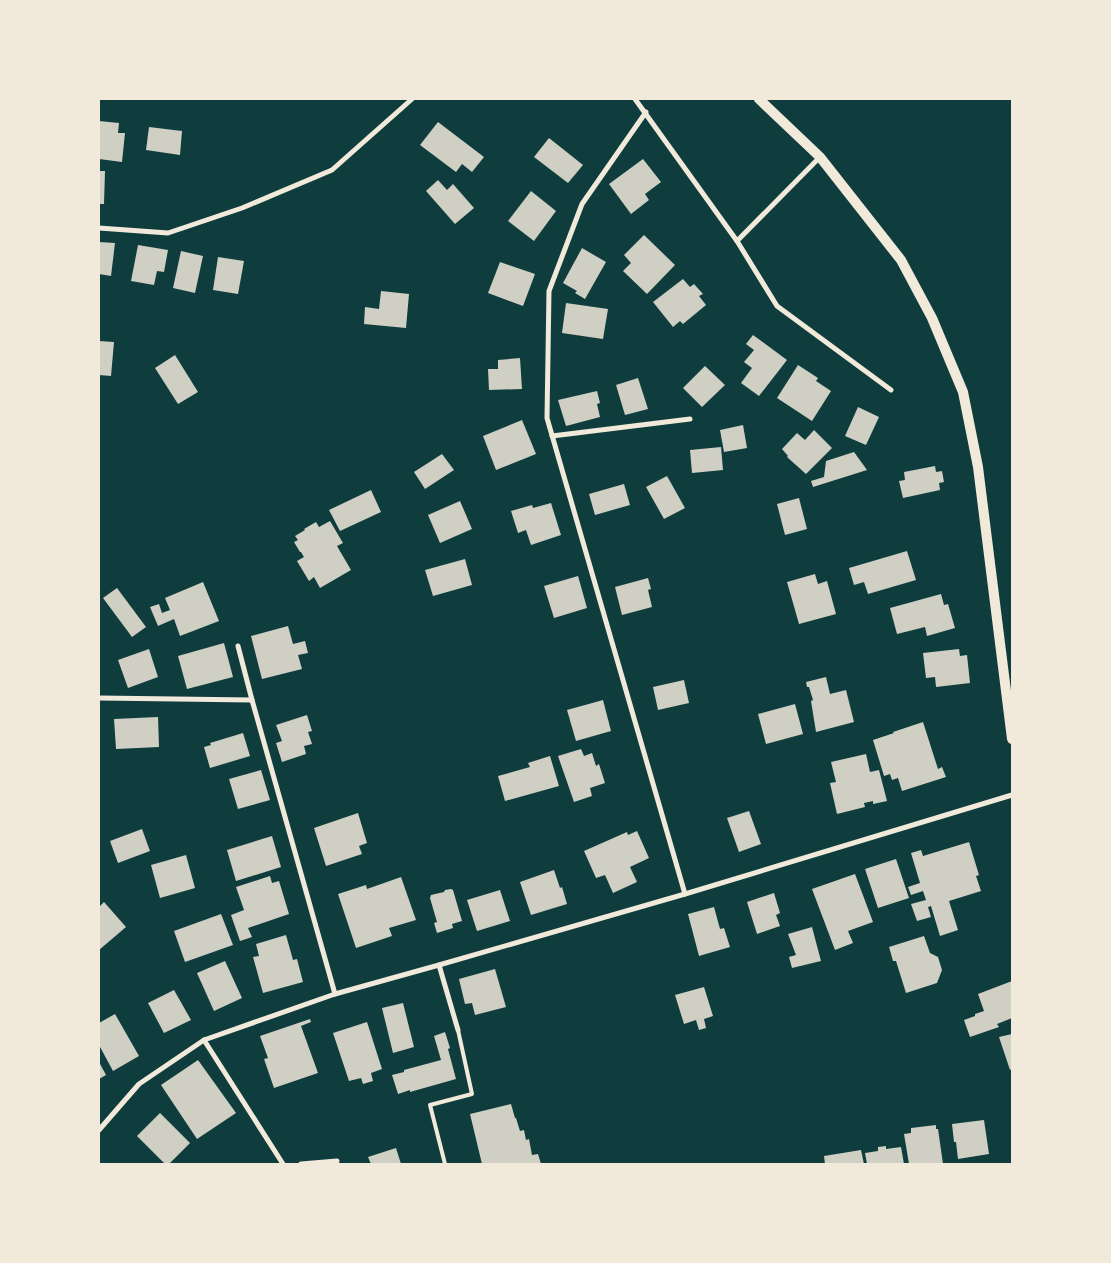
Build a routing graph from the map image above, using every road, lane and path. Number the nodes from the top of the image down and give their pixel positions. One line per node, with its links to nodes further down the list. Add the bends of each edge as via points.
1 (412, 99): 6 (street, via 332,170 242,208 168,233)
2 (635, 99): 4 (street)
3 (759, 99): 5 (main road)
4 (646, 112): 7 (street); 10 (street, via 582,204 550,291 547,418)
5 (820, 157): 7 (street); 14 (main road, via 901,260 932,318 963,392 978,467)
6 (99, 228)
7 (737, 242): 8 (street, via 777,306)
8 (891, 390)
9 (690, 419): 10 (street)
10 (552, 436): 16 (street)
11 (238, 646): 13 (street)
12 (99, 698): 13 (street)
13 (252, 700): 18 (street)
14 (1012, 739)
15 (1012, 795): 16 (street)
16 (685, 894): 17 (street)
17 (439, 965): 18 (street); 19 (street)
18 (335, 994): 20 (street)
19 (458, 1030): 25 (lane, via 472,1094 430,1105)
20 (204, 1040): 21 (street, via 139,1084); 23 (street)
21 (99, 1130)
22 (336, 1161): 24 (street)
23 (283, 1164)
24 (301, 1164)
25 (445, 1164)

